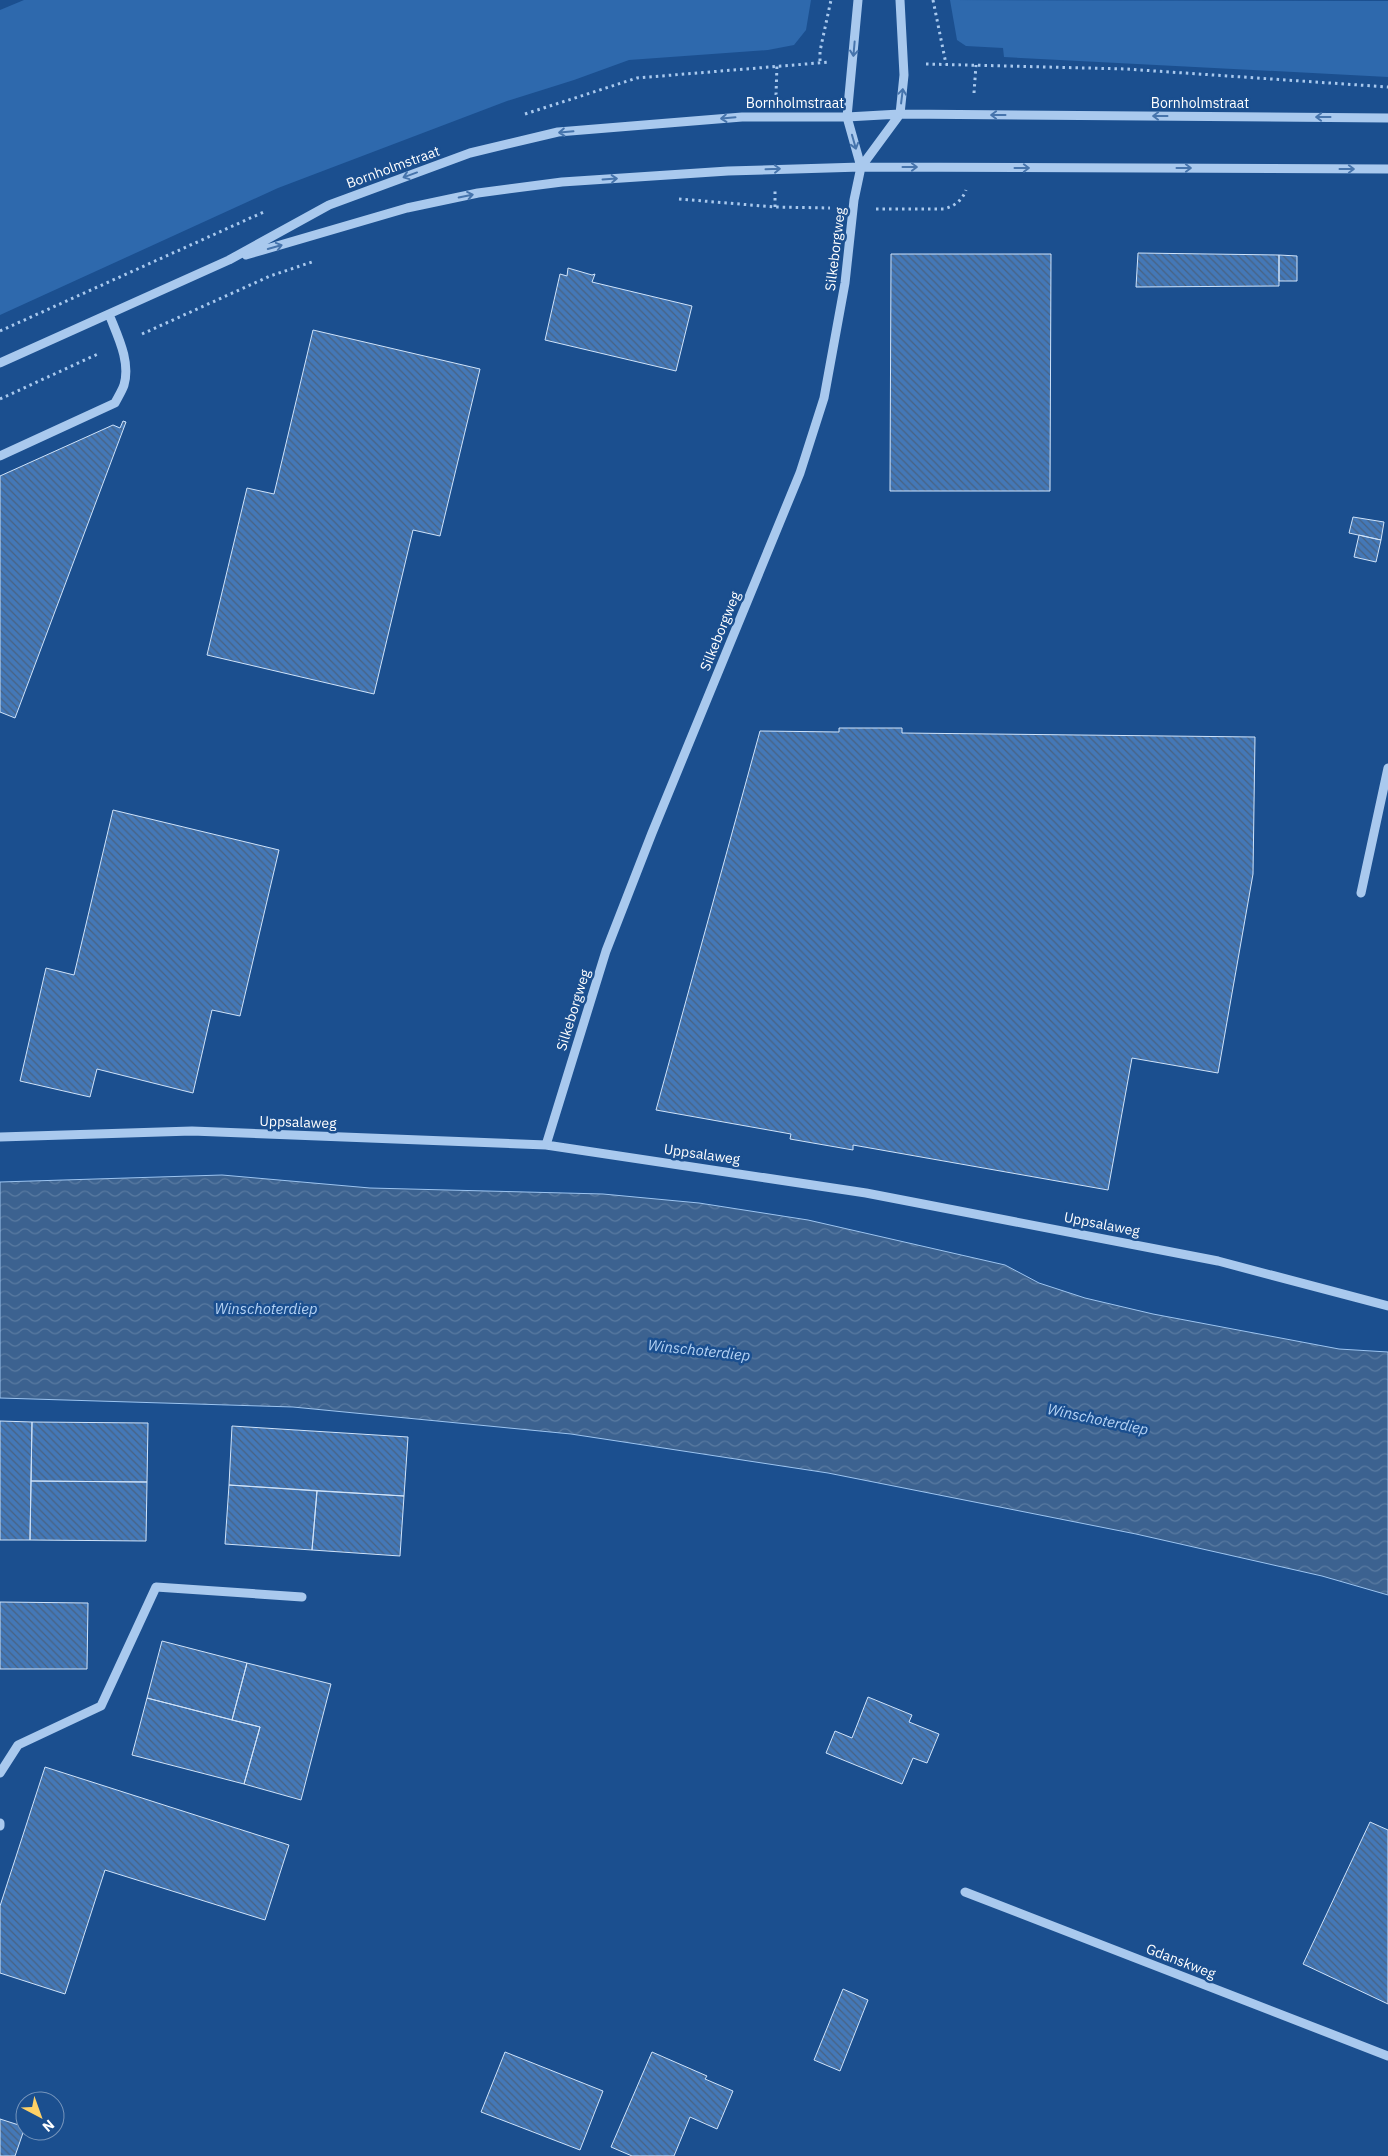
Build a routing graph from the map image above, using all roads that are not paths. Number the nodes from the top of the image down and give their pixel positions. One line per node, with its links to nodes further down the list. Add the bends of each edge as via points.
1 (858, 0): 4 (street, one-way to 4)
2 (900, 0): 3 (street, one-way to 2, via 904,75)
3 (900, 114): 4 (street, Bornholmstraat); 5 (street, Bornholmstraat, one-way to 3); 6 (street)
4 (847, 117): 6 (street, Silkeborgweg, one-way to 6); 8 (street, Bornholmstraat, one-way to 8, via 742,117 558,132 470,153 329,205)
5 (1388, 118)
6 (861, 167): 7 (street, Bornholmstraat, one-way to 7); 8 (street, Bornholmstraat, one-way to 6, via 407,208 478,193 562,182 746,170); 15 (street, Silkeborgweg, via 845,283 824,398 800,473 606,951)
7 (1388, 169)
8 (228, 260): 9 (street, Bornholmstraat)
9 (109, 314): 10 (street, Bornholmstraat); 11 (street, via 125,362 124,384 115,403)
10 (0, 363)
11 (0, 456)
12 (1388, 768): 13 (street)
13 (1361, 893)
14 (0, 1137): 15 (street, Uppsalaweg, via 192,1131)
15 (546, 1145): 16 (street, Uppsalaweg, via 866,1193 1218,1261)
16 (1388, 1306)
17 (302, 1597): 18 (street, via 156,1586 101,1706 18,1745)
18 (0, 1773)
19 (965, 1892): 20 (street, Gdanskweg)
20 (1388, 2056)

